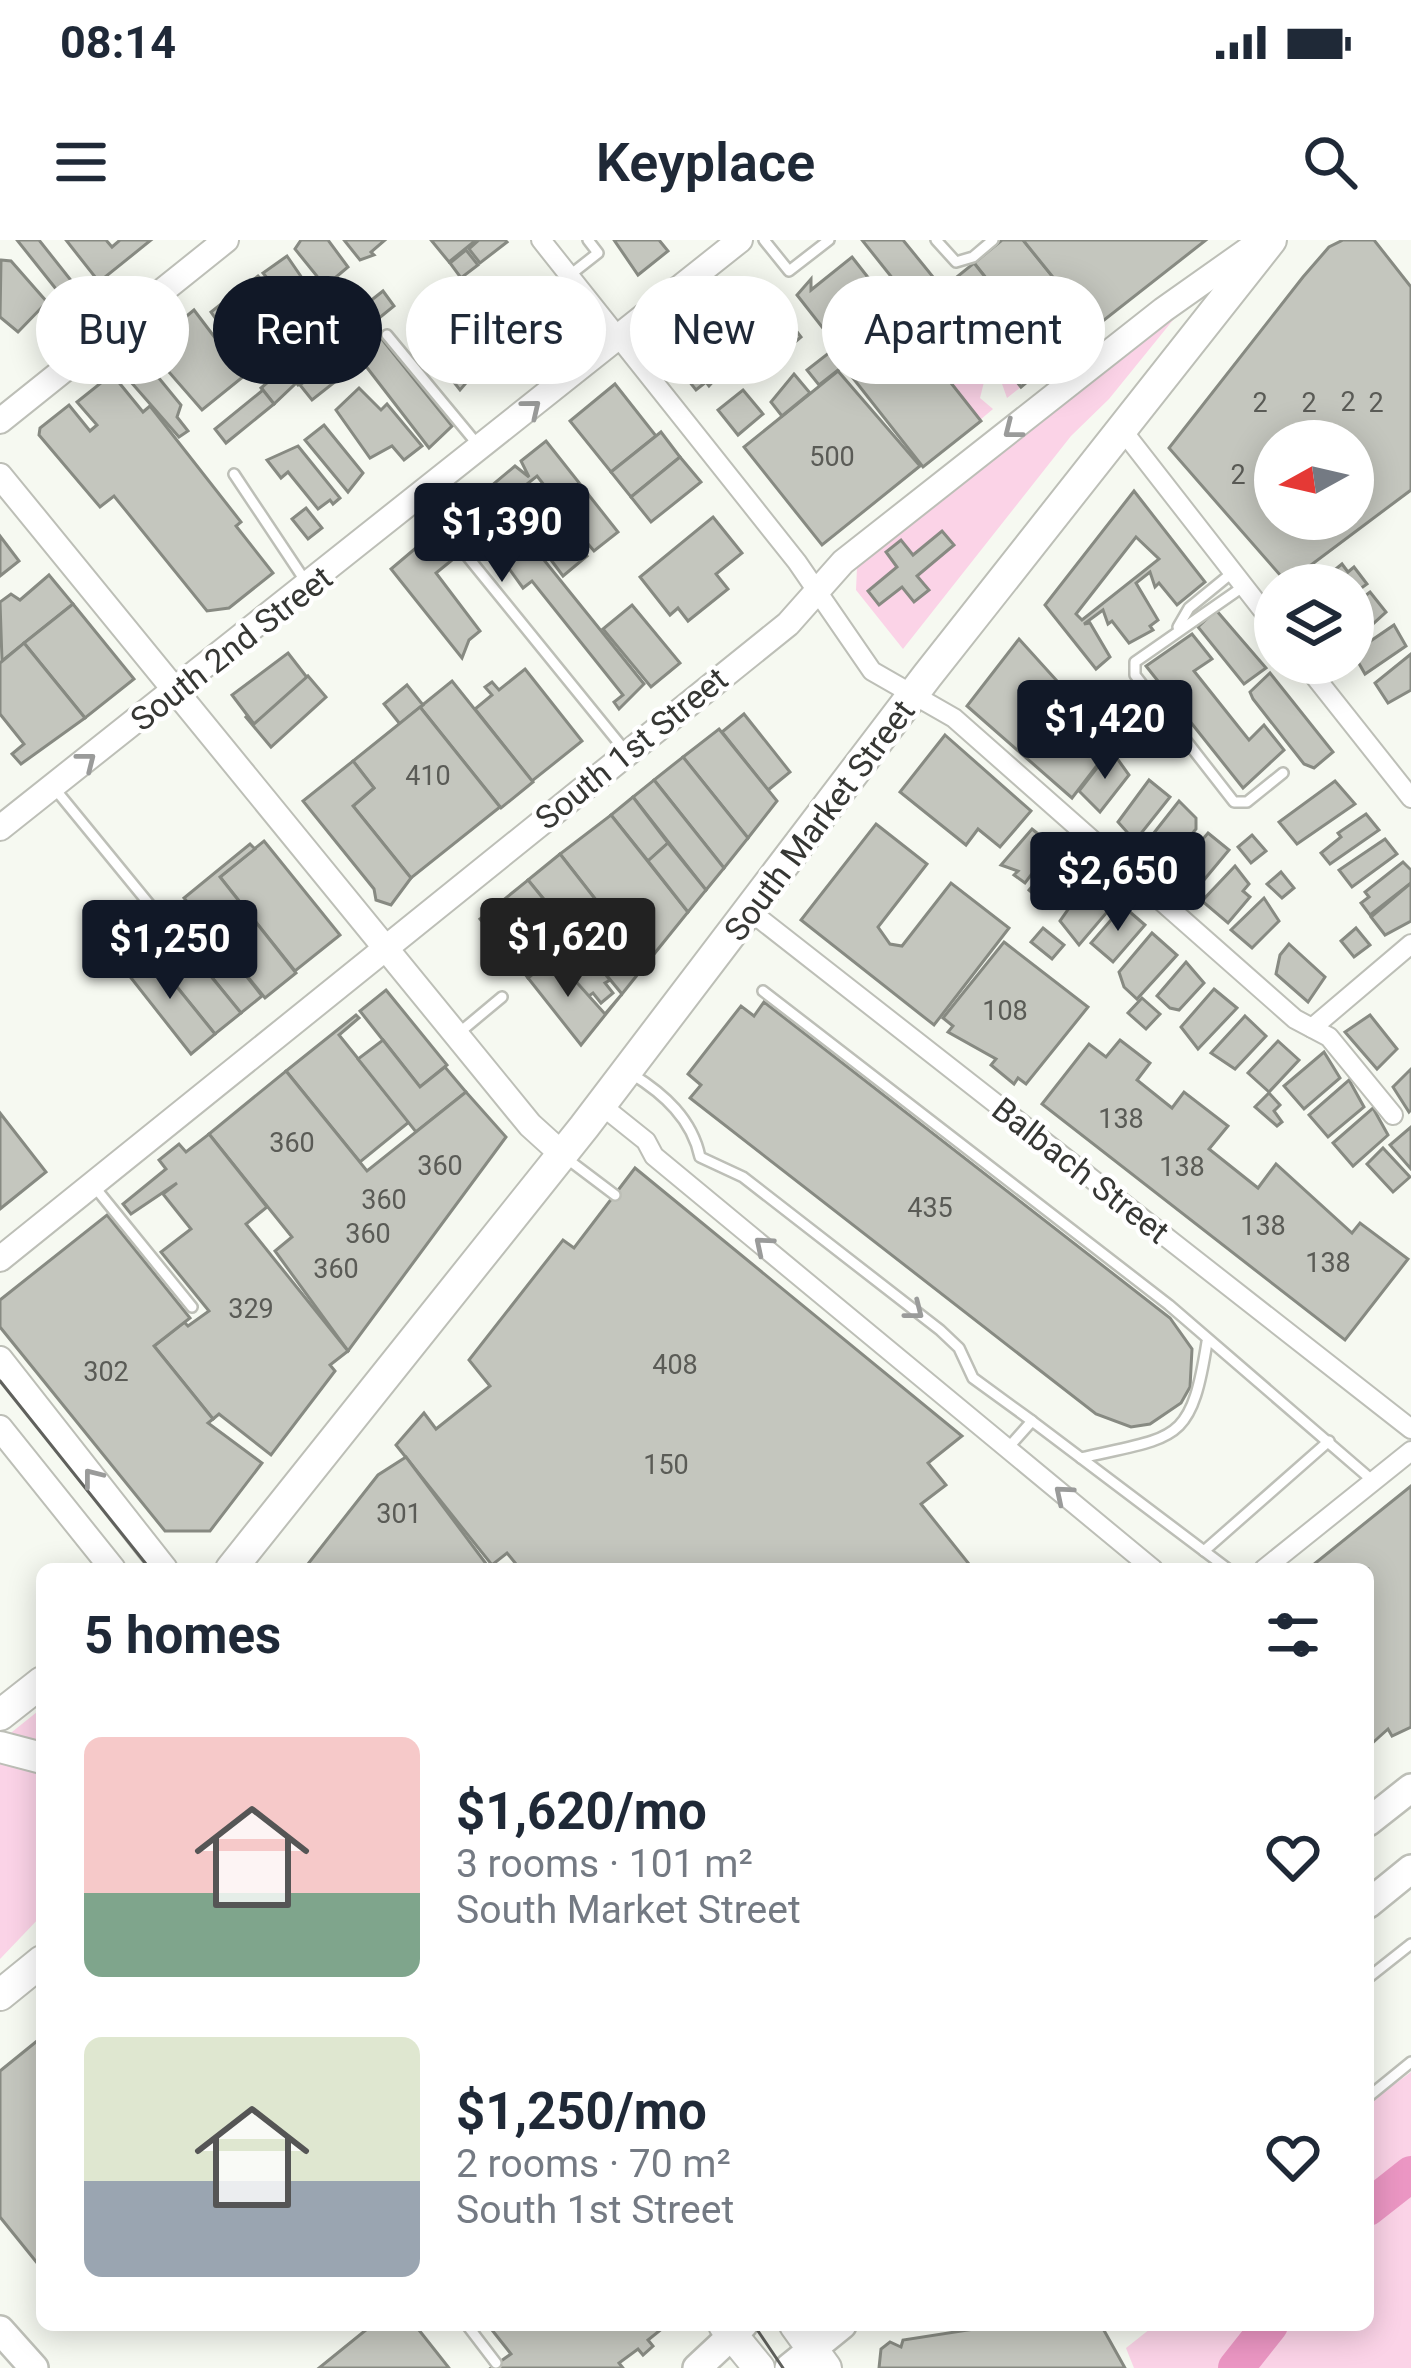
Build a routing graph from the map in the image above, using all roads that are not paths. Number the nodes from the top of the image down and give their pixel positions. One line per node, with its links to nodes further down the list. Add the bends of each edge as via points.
1 (226, 240): 16 (street)
2 (541, 240): 12 (street)
3 (588, 240): 12 (lane, via 598,253)
4 (740, 240): 15 (street, South 2nd Street)
5 (764, 240): 6 (lane, via 789,271)
6 (829, 240)
7 (936, 240): 8 (lane, via 956,262)
8 (993, 240)
9 (1262, 240): 11 (street, South 1st Street)
10 (1271, 240): 13 (main road, South Market Street)
11 (1239, 248): 13 (street); 26 (street, South 1st Street, one-way to 26, via 843,562)
12 (570, 275): 15 (street)
13 (1205, 326): 17 (main road, South Market Street)
14 (387, 335): 18 (lane)
15 (620, 338): 18 (street, South 2nd Street, one-way to 15); 26 (street)
16 (0, 421)
17 (1123, 431): 24 (street); 31 (main road, South Market Street)
18 (481, 449): 21 (street, South 2nd Street)
19 (235, 474): 25 (lane)
20 (0, 476): 30 (street)
21 (420, 498): 22 (lane); 25 (street, South 2nd Street)
22 (442, 525)
23 (463, 551): 32 (lane)
24 (1238, 579): 27 (street); 28 (lane); 28 (lane, via 1189,608)
25 (309, 586): 30 (street, South 2nd Street)
26 (818, 592): 31 (street, via 872,671); 32 (street, South 1st Street)
27 (1254, 599)
28 (1178, 627): 33 (lane, via 1135,662 1135,675 1234,802 1247,802)
29 (1321, 684): 35 (street)
30 (174, 692): 34 (street, South 2nd Street, one-way to 30); 40 (street)
31 (914, 695): 38 (main road, South Market Street); 43 (street, via 954,718)
32 (627, 753): 40 (street, South 1st Street)
33 (1283, 772)
34 (54, 787): 36 (street, South 2nd Street); 37 (lane)
35 (1411, 798)
36 (0, 828)
37 (154, 910)
38 (750, 911): 45 (main road, South Market Street); 57 (street, Balbach Street)
39 (1411, 944): 43 (street)
40 (384, 948): 44 (street); 49 (street, South 1st Street)
41 (763, 991): 53 (lane)
42 (502, 997): 44 (lane)
43 (1312, 1028): 47 (street, via 1329,1037)
44 (457, 1034): 48 (street)
45 (628, 1071): 46 (main road, South Market Street); 55 (lane, one-way to 55, via 679,1114 700,1157 743,1177 909,1306 959,1348 973,1378)
46 (602, 1105): 48 (main road, South Market Street); 59 (street, one-way to 46)
47 (1393, 1115)
48 (562, 1154): 50 (lane); 66 (main road, South Market Street)
49 (92, 1184): 51 (street, South 1st Street); 52 (lane)
50 (615, 1195)
51 (0, 1259)
52 (192, 1306)
53 (1207, 1342): 58 (lane); 61 (lane, via 1197,1404 1182,1428)
54 (0, 1359): 65 (street, one-way to 54)
55 (1032, 1421): 59 (lane); 61 (lane)
56 (0, 1428): 64 (street)
57 (1411, 1429)
58 (1329, 1441): 62 (lane); 63 (lane)
59 (1008, 1448): 67 (street, one-way to 59)
60 (1411, 1451): 62 (street)
61 (1081, 1458): 63 (lane)
62 (1373, 1481): 69 (street)
63 (1204, 1551): 68 (lane)
64 (107, 1563)
65 (160, 1563)
66 (236, 1563)
67 (1146, 1563)
68 (1220, 1563)
69 (1271, 1563)
70 (36, 1687): 71 (main road)
71 (0, 1715)
72 (0, 1748): 73 (main road)
73 (36, 1757)
74 (1411, 1788): 75 (main road)
75 (1374, 1817)
76 (1411, 1869): 77 (main road)
77 (1374, 1899)
78 (1411, 1943): 80 (lane)
79 (36, 1966): 81 (main road)
80 (1374, 1973)
81 (0, 1995)
82 (1411, 2062): 83 (lane)
83 (1374, 2092)
84 (0, 2330): 91 (main road)
85 (472, 2331): 90 (lane)
86 (730, 2331): 92 (main road)
87 (735, 2331): 93 (main road)
88 (834, 2331): 89 (main road)
89 (806, 2352)
90 (496, 2363)
91 (34, 2368)
92 (697, 2368)
93 (759, 2368)

